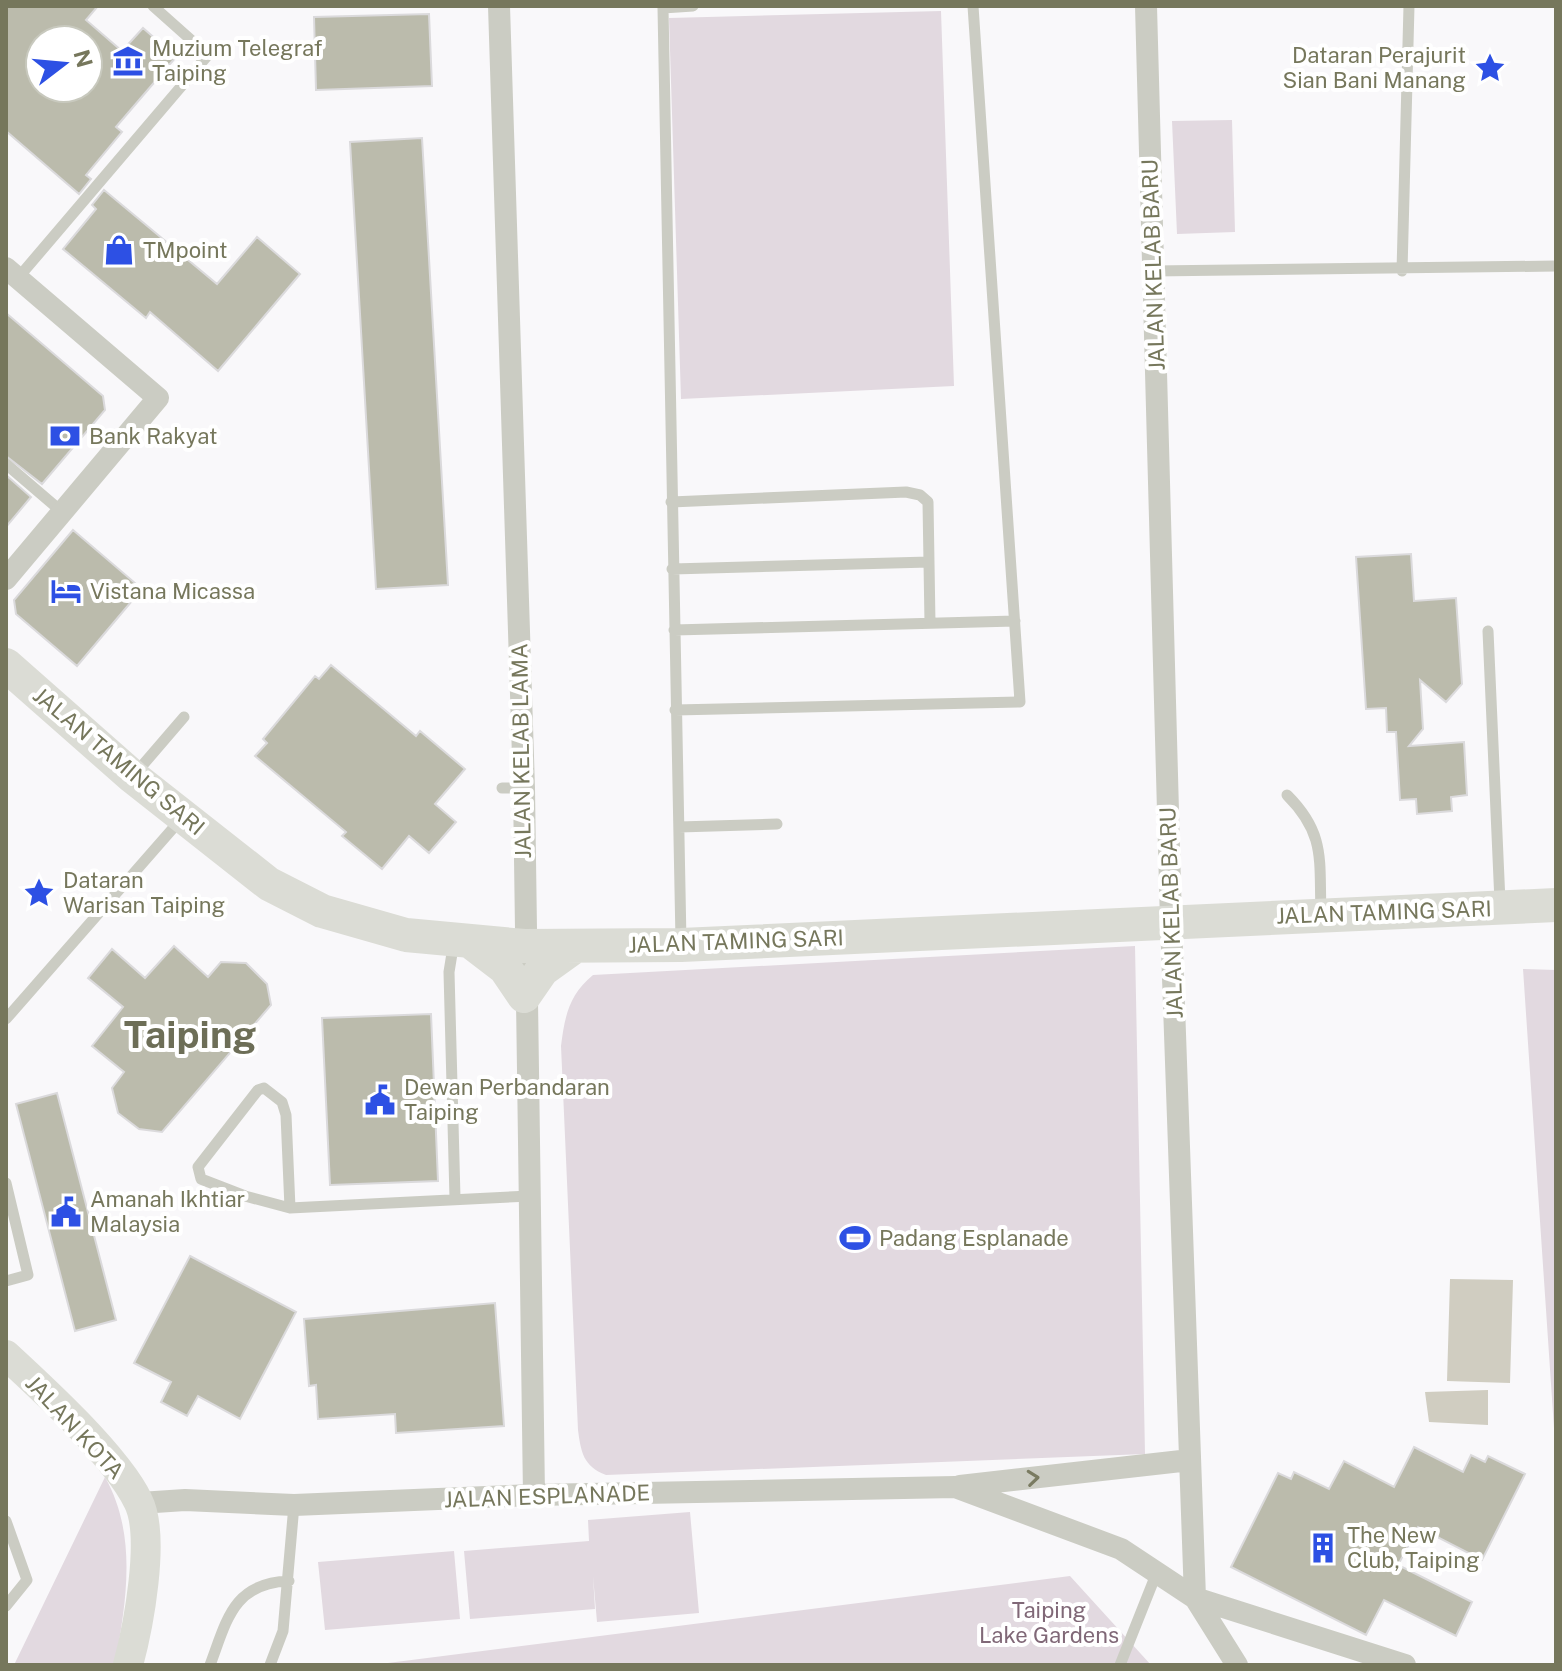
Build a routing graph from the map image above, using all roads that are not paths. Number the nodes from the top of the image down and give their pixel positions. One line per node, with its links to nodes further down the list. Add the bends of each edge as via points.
1 (153, 6): 10 (lane, via 208,55)
2 (499, 6): 35 (street, JALAN KELAB LAMA, via 513,788)
3 (693, 6): 12 (lane, via 663,8)
4 (973, 6): 17 (lane)
5 (1146, 6): 8 (street, JALAN KELAB BARU)
6 (1409, 6): 9 (lane)
7 (1556, 266): 9 (lane)
8 (1153, 271): 9 (lane); 32 (street, JALAN KELAB BARU)
9 (1402, 271)
10 (12, 273): 13 (street, via 158,398)
11 (6, 464): 13 (lane)
12 (671, 502): 14 (lane, via 920,495 928,502); 15 (lane)
13 (62, 512): 16 (street)
14 (929, 562): 15 (lane); 18 (lane)
15 (672, 569): 19 (lane)
16 (6, 579)
17 (1015, 621): 18 (lane); 22 (lane, via 1020,702)
18 (930, 623): 19 (lane)
19 (674, 630): 22 (lane)
20 (1488, 631): 30 (lane)
21 (6, 665): 24 (main road, JALAN TAMING SARI)
22 (675, 710): 28 (lane)
23 (184, 717): 24 (lane)
24 (133, 777): 26 (main road, JALAN TAMING SARI)
25 (1287, 795): 31 (lane, via 1312,823 1317,839)
26 (182, 817): 33 (main road, JALAN TAMING SARI, via 269,884 322,911 394,932); 38 (lane)
27 (777, 824): 28 (lane)
28 (679, 827): 34 (lane)
29 (1556, 905): 30 (main road, JALAN TAMING SARI)
30 (1501, 907): 31 (main road, JALAN TAMING SARI)
31 (1321, 914): 32 (main road, JALAN TAMING SARI)
32 (1171, 921): 34 (main road, JALAN TAMING SARI); 45 (street, JALAN KELAB BARU)
33 (462, 941): 35 (main road, JALAN TAMING SARI); 37 (main road, via 505,968); 41 (lane, via 449,972)
34 (681, 945): 36 (main road, JALAN TAMING SARI)
35 (524, 946): 36 (main road, JALAN TAMING SARI); 37 (street, JALAN KELAB LAMA)
36 (574, 947): 37 (main road, via 542,970)
37 (524, 996): 40 (street, JALAN KELAB LAMA)
38 (6, 1019)
39 (6, 1183): 43 (lane, via 28,1275)
40 (530, 1196): 41 (lane); 47 (street, JALAN KELAB LAMA)
41 (455, 1198): 42 (lane)
42 (290, 1208): 42 (lane, via 201,1179 197,1172 264,1088 282,1102 286,1115)
43 (6, 1281)
44 (9, 1363): 48 (main road, JALAN KOTA, via 116,1468)
45 (1190, 1460): 46 (street, JALAN ESPLANADE, one-way to 45); 53 (street, JALAN KELAB BARU)
46 (955, 1487): 47 (street, JALAN ESPLANADE); 51 (street, JALAN ESPLANADE, via 1102,1540)
47 (534, 1495): 49 (street, JALAN ESPLANADE)
48 (140, 1503): 49 (street, JALAN ESPLANADE); 55 (main road, via 145,1539 142,1594)
49 (294, 1505): 52 (lane)
50 (6, 1521): 54 (lane, via 27,1580)
51 (1157, 1571): 53 (street, JALAN ESPLANADE); 58 (lane)
52 (289, 1581): 56 (lane, via 254,1587 240,1599); 57 (lane, via 283,1631)
53 (1195, 1598): 59 (street); 60 (street)
54 (6, 1606)
55 (128, 1665)
56 (210, 1665)
57 (270, 1665)
58 (1120, 1665)
59 (1237, 1665)
60 (1405, 1665)

